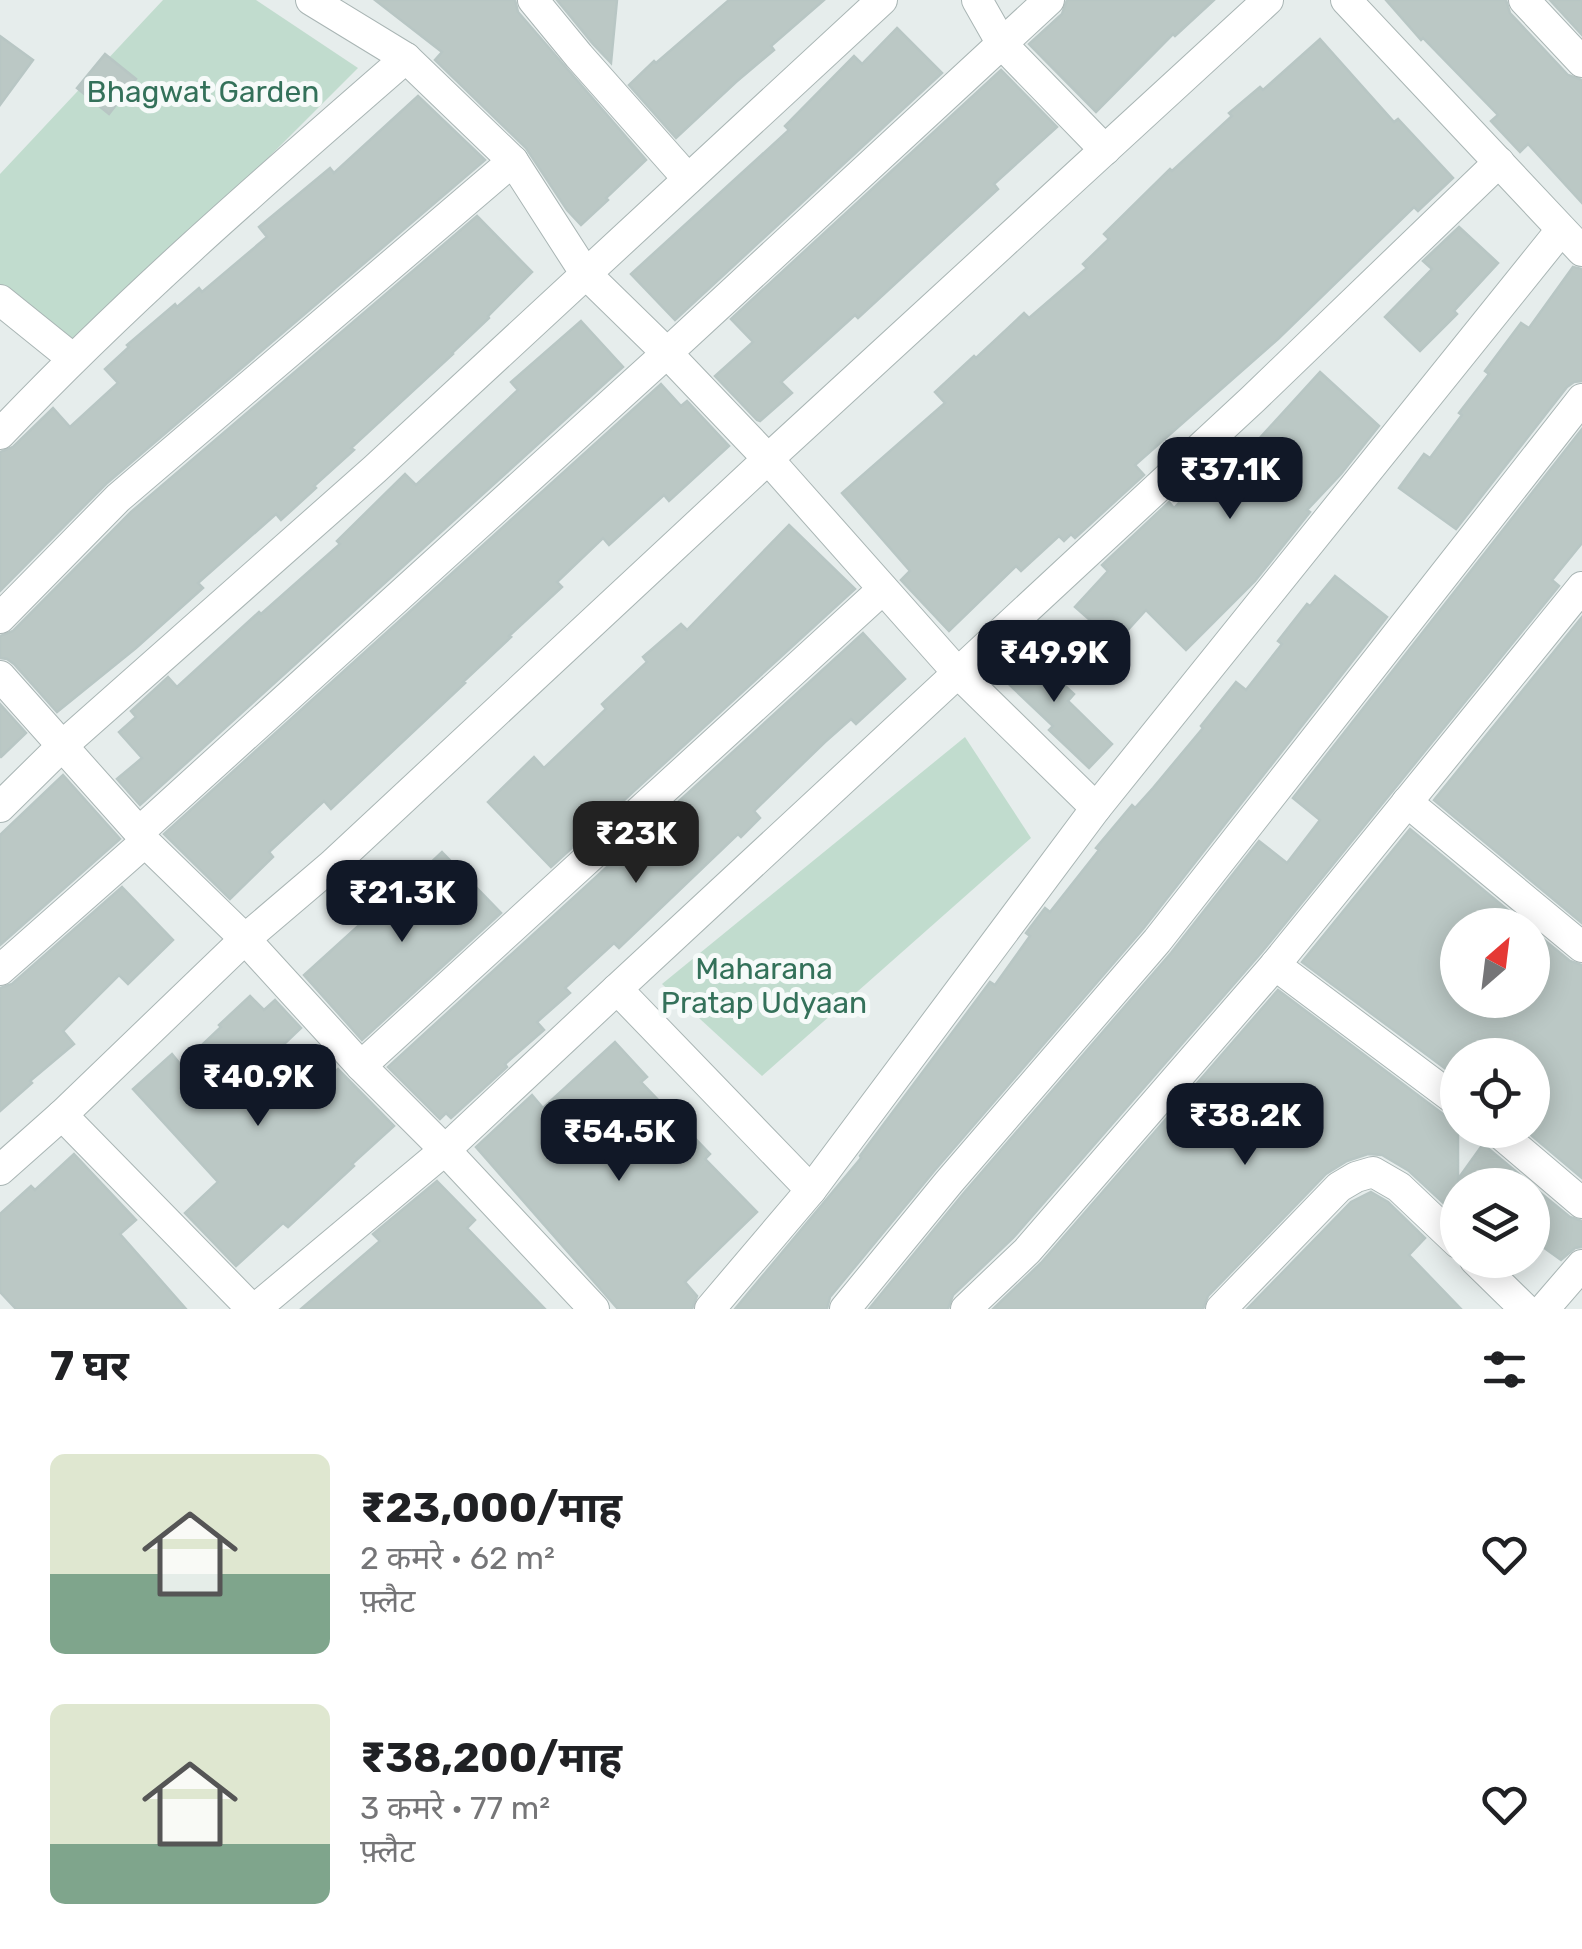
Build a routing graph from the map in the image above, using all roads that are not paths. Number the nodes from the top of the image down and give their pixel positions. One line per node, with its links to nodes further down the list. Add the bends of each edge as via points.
1 (311, 0): 10 (street)
2 (534, 0): 15 (street)
3 (882, 0): 15 (street)
4 (976, 0): 9 (street)
5 (1049, 0): 9 (street)
6 (1268, 0): 12 (street)
7 (1346, 0): 14 (street)
8 (1524, 0): 11 (street)
9 (1002, 44): 12 (street); 19 (street)
10 (406, 58): 13 (street); 20 (street)
11 (1582, 62)
12 (1105, 150): 23 (street)
13 (514, 161): 17 (street); 26 (street, via 118,498)
14 (1498, 162): 16 (street); 27 (street)
15 (688, 179): 17 (street)
16 (1572, 240): 32 (street)
17 (584, 274): 19 (street); 29 (street)
18 (0, 300): 20 (street)
19 (667, 352): 23 (street); 33 (street)
20 (72, 358): 22 (street)
21 (1582, 399): 53 (street, via 1157,942)
22 (0, 434)
23 (768, 460): 25 (street); 34 (street)
24 (1582, 587): 30 (street)
25 (882, 589): 27 (street); 39 (street)
26 (0, 618)
27 (958, 672): 32 (street); 38 (street)
28 (0, 676): 29 (street)
29 (62, 746): 31 (street); 33 (street)
30 (1407, 802): 35 (street); 36 (street)
31 (0, 807)
32 (1096, 808): 45 (street)
33 (142, 837): 34 (street); 37 (street)
34 (245, 939): 39 (street); 41 (street)
35 (1582, 948)
36 (1275, 965): 40 (street); 54 (street, via 1027,1252)
37 (0, 970)
38 (616, 989): 43 (street); 45 (street)
39 (361, 1066): 43 (street)
40 (1440, 1089)
41 (62, 1115): 44 (street); 50 (street)
42 (1517, 1148): 46 (street)
43 (444, 1150): 50 (street); 51 (street)
44 (0, 1170)
45 (811, 1190): 52 (street)
46 (1582, 1203)
47 (1440, 1226): 55 (street, via 1399,1186 1372,1172 1356,1177 1338,1187)
48 (1582, 1264): 57 (street)
49 (1493, 1278): 56 (street)
50 (254, 1309)
51 (594, 1309)
52 (710, 1309)
53 (845, 1309)
54 (966, 1309)
55 (1221, 1309)
56 (1525, 1309)
57 (1544, 1309)

